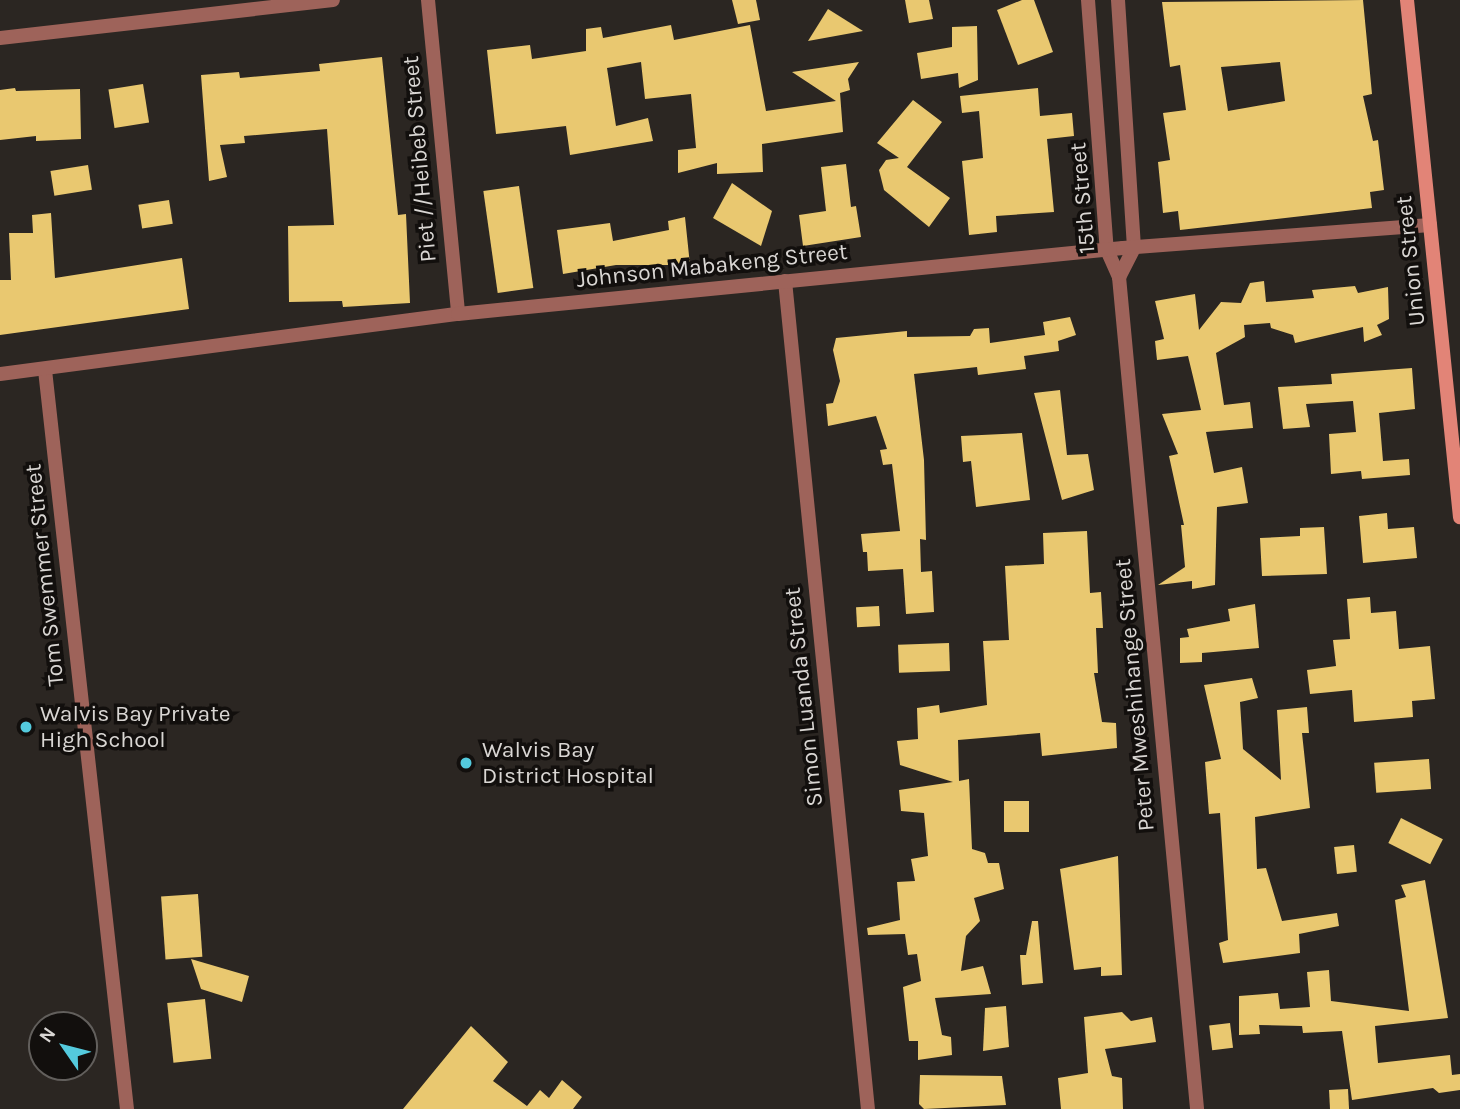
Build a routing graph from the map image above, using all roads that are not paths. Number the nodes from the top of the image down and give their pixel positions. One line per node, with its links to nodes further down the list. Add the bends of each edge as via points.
1 (333, 0): 6 (street)
2 (428, 0): 12 (street, Piet //Heibeb Street)
3 (1088, 0): 9 (street, 15th Street)
4 (1118, 0): 8 (street, 15th Street)
5 (1407, 0): 7 (main road, Union Street)
6 (0, 38)
7 (1430, 225): 8 (street, Johnson Mabakeng Street); 15 (main road, Union Street)
8 (1134, 248): 9 (street, Johnson Mabakeng Street); 10 (street, 15th Street)
9 (1107, 250): 10 (street, 15th Street); 11 (street, Johnson Mabakeng Street)
10 (1119, 277): 18 (street, Peter Mweshihange Street)
11 (785, 281): 12 (street, Johnson Mabakeng Street); 17 (street, Simon Luanda Street)
12 (458, 314): 13 (street, Johnson Mabakeng Street)
13 (45, 370): 14 (street, Johnson Mabakeng Street); 16 (street, Tom Swemmer Street)
14 (0, 374)
15 (1460, 517)
16 (127, 1109)
17 (868, 1109)
18 (1196, 1109)

